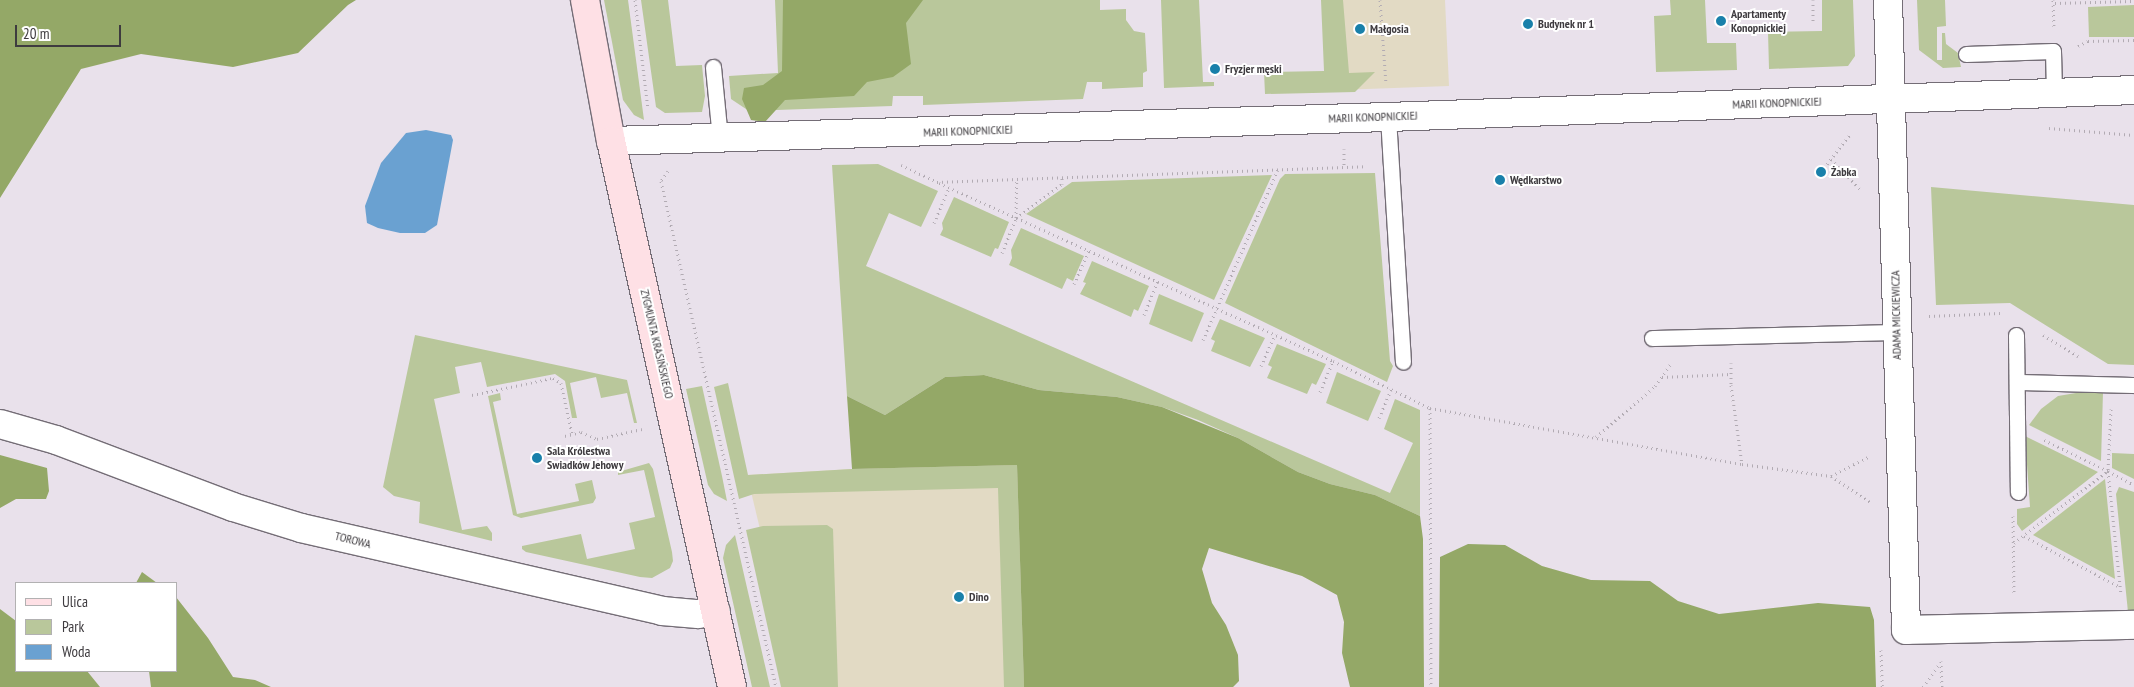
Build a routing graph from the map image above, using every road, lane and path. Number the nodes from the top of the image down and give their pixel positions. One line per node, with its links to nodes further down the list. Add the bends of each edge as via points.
1 (585, 0): 22 (street, ZYGMUNTA KRASIŃSKIEGO)
2 (635, 0): 21 (path, via 648,109 653,116 664,118)
3 (1380, 0): 12 (path)
4 (1813, 0): 8 (path)
5 (1888, 0): 15 (street, ADAMA MICKIEWICZA)
6 (2054, 1): 7 (path); 9 (path)
7 (2134, 1)
8 (1813, 22)
9 (2054, 27)
10 (1966, 54): 14 (lane, via 2053,51)
11 (713, 67): 20 (lane)
12 (1386, 85)
13 (2134, 90): 14 (street, MARII KONOPNICKIEJ)
14 (2054, 92): 15 (street, MARII KONOPNICKIEJ)
15 (1890, 98): 16 (street, MARII KONOPNICKIEJ); 37 (street, ADAMA MICKIEWICZA)
16 (1388, 117): 20 (street, MARII KONOPNICKIEJ); 45 (lane)
17 (1856, 128): 23 (path)
18 (2046, 128): 19 (path)
19 (2134, 136)
20 (720, 139): 21 (street, MARII KONOPNICKIEJ)
21 (668, 140): 22 (street, MARII KONOPNICKIEJ); 75 (path, via 674,162 661,181)
22 (611, 141): 71 (street, ZYGMUNTA KRASIŃSKIEGO)
23 (1831, 159): 24 (path); 29 (path)
24 (1827, 164)
25 (1278, 169): 43 (path)
26 (1062, 178): 30 (path, via 1062,184)
27 (1016, 179): 30 (path)
28 (949, 188): 31 (path)
29 (1861, 190)
30 (1016, 218): 33 (path)
31 (934, 222)
32 (1089, 250): 35 (path)
33 (1002, 253)
34 (1158, 281): 36 (path)
35 (1074, 284)
36 (1144, 315)
37 (1897, 332): 40 (lane); 72 (street, ADAMA MICKIEWICZA, via 1906,630)
38 (1275, 334): 46 (path)
39 (2016, 335): 49 (lane)
40 (1730, 336): 41 (lane); 47 (path)
41 (1691, 337): 42 (lane); 48 (path)
42 (1652, 338)
43 (1203, 340)
44 (1333, 360): 52 (path)
45 (1403, 362)
46 (1261, 366)
47 (1731, 374): 48 (path); 64 (path)
48 (1661, 377): 62 (path, via 1655,386)
49 (2018, 382): 50 (lane); 59 (lane)
50 (2134, 384)
51 (1392, 388): 56 (path)
52 (1320, 392)
53 (472, 396): 60 (path, via 553,378 561,383)
54 (2112, 402): 65 (path)
55 (1430, 408): 76 (path)
56 (1379, 418)
57 (0, 424): 71 (street, TOROWA, via 56,440 233,507 301,528 662,611 698,614)
58 (645, 428): 60 (path, via 597,439 581,432)
59 (2018, 428): 65 (path); 68 (lane)
60 (572, 434): 61 (path)
61 (565, 436)
62 (1596, 437)
63 (1875, 453): 66 (path)
64 (1742, 464)
65 (2108, 471): 67 (path); 69 (path); 69 (path, via 2120,588)
66 (1831, 476)
67 (2134, 485)
68 (2018, 492)
69 (2024, 536): 70 (path, via 2014,543)
70 (2014, 571)
71 (716, 611): 74 (street, ZYGMUNTA KRASIŃSKIEGO)
72 (2134, 625)
73 (1941, 661): 77 (path)
74 (732, 687)
75 (776, 687)
76 (1431, 687)
77 (1923, 687)

